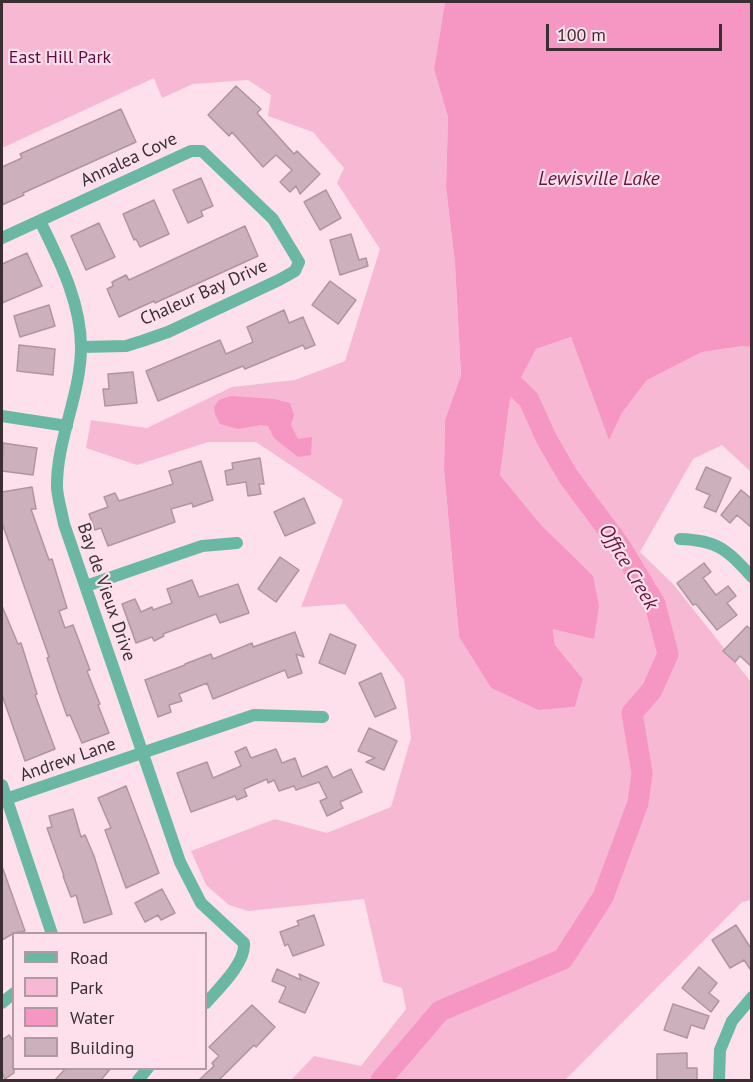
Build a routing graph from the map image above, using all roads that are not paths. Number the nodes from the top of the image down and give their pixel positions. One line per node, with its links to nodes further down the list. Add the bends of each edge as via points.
1 (40, 220): 2 (street, Annalea Cove); 3 (street, Annalea Cove, via 190,151 202,151 273,219); 4 (street, Bay de Vieux Drive, via 71,292)
2 (2, 238)
3 (299, 262): 4 (street, Chaleur Bay Drive, via 295,271 279,280 168,332 126,346)
4 (81, 347): 6 (street, Bay de Vieux Drive)
5 (2, 416): 6 (street)
6 (67, 426): 10 (street, Bay de Vieux Drive, via 57,489 64,524)
7 (680, 539): 9 (street, via 700,540 723,548)
8 (237, 543): 10 (street, via 202,546)
9 (752, 577)
10 (86, 586): 12 (street, Bay de Vieux Drive)
11 (323, 717): 12 (street, Andrew Lane, via 254,715)
12 (142, 754): 14 (street, Andrew Lane); 17 (street, Bay de Vieux Drive, via 191,886 201,903 244,944 235,969)
13 (2, 785): 14 (street)
14 (6, 799): 15 (street)
15 (52, 932)
16 (752, 998): 18 (street, via 732,1021 720,1050)
17 (207, 1002)
18 (719, 1080)

